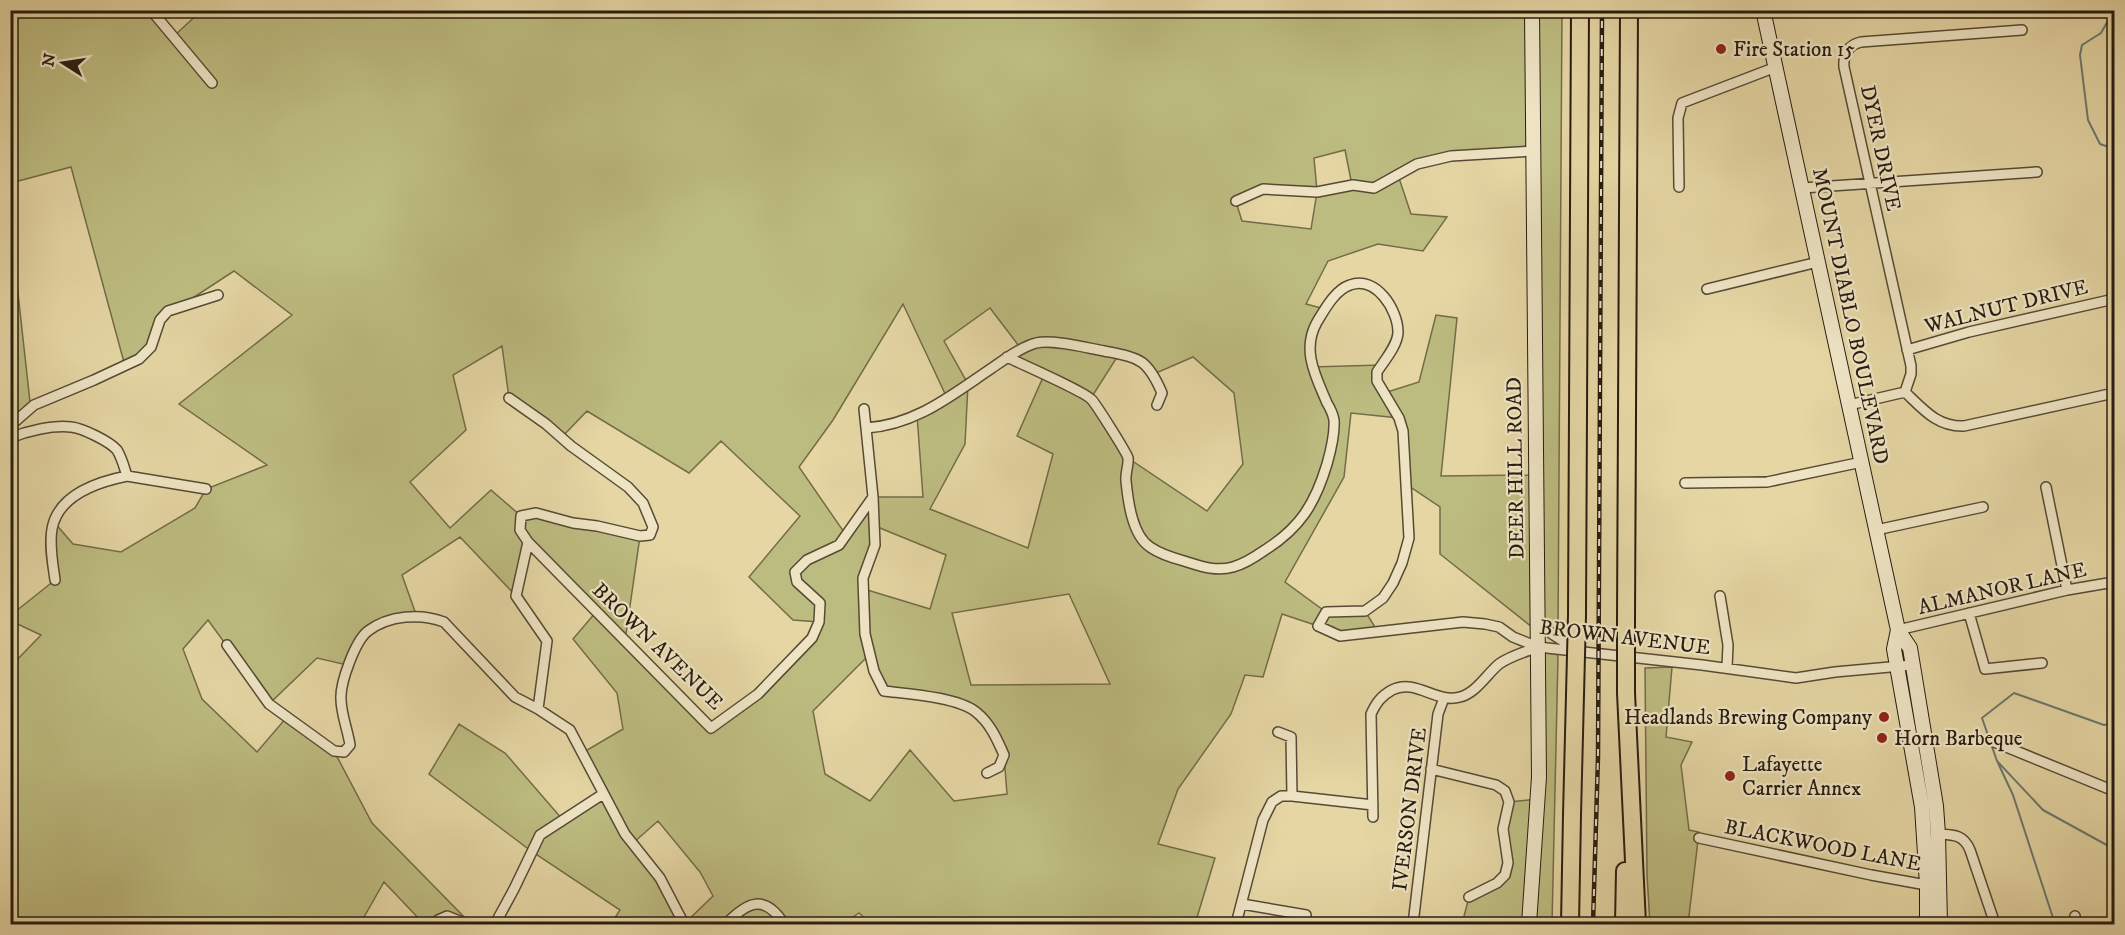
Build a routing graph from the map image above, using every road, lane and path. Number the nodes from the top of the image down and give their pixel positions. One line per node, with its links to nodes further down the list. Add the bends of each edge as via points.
1 (151, 10): 8 (street)
2 (1532, 10): 9 (main road, DEER HILL ROAD)
3 (1580, 10): 67 (highway, bridge)
4 (1629, 10): 56 (highway, bridge)
5 (1763, 10): 7 (main road, MOUNT DIABLO BOULEVARD)
6 (2022, 30): 11 (street, DYER DRIVE, via 1861,42 1847,50 1844,61)
7 (1776, 67): 12 (street, via 1682,104 1678,118); 13 (main road, MOUNT DIABLO BOULEVARD)
8 (212, 83)
9 (1533, 151): 14 (street, via 1450,156 1417,164 1374,188 1353,185 1317,192 1263,189); 44 (main road, DEER HILL ROAD)
10 (2037, 172): 11 (street)
11 (1870, 183): 13 (street); 19 (street, DYER DRIVE)
12 (1679, 187)
13 (1802, 188): 15 (main road, MOUNT DIABLO BOULEVARD)
14 (1236, 201)
15 (1818, 262): 16 (street); 25 (main road, MOUNT DIABLO BOULEVARD)
16 (1707, 289)
17 (218, 295): 27 (street, via 168,311 160,320 151,347 139,359 34,405)
18 (2115, 299): 19 (street, WALNUT DRIVE)
19 (1907, 350): 21 (street, DYER DRIVE, via 1911,375)
20 (1007, 357): 24 (street, via 1037,343 1138,358 1154,374 1162,393); 28 (street, via 935,407 902,422); 47 (street, BROWN AVENUE, via 1091,397 1128,458 1125,478 1135,525 1150,547 1209,569 1231,568 1285,537 1307,512 1332,446 1334,418 1311,367 1313,328 1341,290 1351,284 1371,286 1391,306 1398,333 1376,376 1403,431 1409,538 1402,564 1383,598 1365,611 1326,612 1318,626 1340,636 1463,622 1485,624)
21 (1905, 392): 22 (street, via 1933,418 1954,426); 25 (street)
22 (2115, 393)
23 (509, 398): 38 (street, via 628,488 643,504 653,527 650,535 640,536 536,513 521,516 519,522)
24 (1157, 405)
25 (1849, 405): 30 (main road, MOUNT DIABLO BOULEVARD)
26 (864, 409): 28 (street)
27 (10, 426)
28 (866, 428): 35 (street)
29 (10, 438): 31 (street, via 27,431 71,427 115,447)
30 (1862, 462): 32 (street, via 1767,482); 37 (main road, MOUNT DIABLO BOULEVARD)
31 (127, 476): 34 (street); 39 (street, via 78,492 62,507 52,529)
32 (1685, 483)
33 (2046, 487): 41 (street)
34 (206, 489)
35 (873, 497): 38 (street, BROWN AVENUE, via 839,545 807,560 795,572 797,582 820,603 819,622 812,638 758,694 711,728); 58 (street, via 875,545 863,578 865,634 874,671 884,691 937,699 974,711 989,724 1004,755 999,767)
36 (1983, 507): 37 (street)
37 (1876, 530): 45 (main road, MOUNT DIABLO BOULEVARD)
38 (528, 542): 53 (street, via 516,596 547,641)
39 (55, 580)
40 (2115, 582): 41 (street, ALMANOR LANE)
41 (2067, 591): 43 (street, ALMANOR LANE)
42 (1720, 596): 51 (street, via 1728,645)
43 (1969, 613): 45 (street, ALMANOR LANE); 49 (street, via 1985,669)
44 (1537, 619): 47 (main road, DEER HILL ROAD); 48 (street)
45 (1898, 630): 50 (main road, MOUNT DIABLO BOULEVARD, via 1910,648)
46 (227, 645): 53 (street, via 269,704 334,751 344,752 350,745 341,699 347,665 367,632 394,618 429,616 444,622 515,697)
47 (1538, 647): 48 (street, BROWN AVENUE); 52 (street, via 1501,663 1473,690 1460,697); 81 (main road, DEER HILL ROAD, via 1539,777)
48 (1577, 650): 51 (street, BROWN AVENUE)
49 (2042, 663)
50 (1905, 666): 51 (street, BROWN AVENUE, via 1796,678); 64 (main road, MOUNT DIABLO BOULEVARD); 65 (main road, MOUNT DIABLO BOULEVARD, via 1929,755)
51 (1727, 668)
52 (1444, 698): 57 (street, IVERSON DRIVE, via 1438,714); 62 (street, via 1409,686 1396,688 1376,703 1371,714)
53 (538, 709): 60 (street, via 570,730)
54 (1278, 732): 61 (street, via 1291,737)
55 (1994, 742): 59 (street)
56 (1628, 758): 72 (highway); 84 (highway)
57 (1431, 770): 69 (street, via 1496,785 1505,791 1509,802 1503,829 1508,863 1505,875); 80 (street, IVERSON DRIVE)
58 (987, 773)
59 (2115, 791)
60 (603, 794): 75 (street, via 540,835); 76 (street, via 625,834 660,879)
61 (1292, 796): 62 (street); 70 (street, via 1281,796 1272,802 1263,820)
62 (1372, 805): 63 (street)
63 (1373, 817)
64 (1924, 834): 65 (street); 68 (main road, MOUNT DIABLO BOULEVARD)
65 (1938, 834): 68 (main road, MOUNT DIABLO BOULEVARD); 87 (street, via 1961,837 1968,845)
66 (1699, 838): 68 (street, BLACKWOOD LANE)
67 (1572, 849): 82 (highway); 83 (highway)
68 (1933, 886): 85 (main road, MOUNT DIABLO BOULEVARD); 86 (main road, MOUNT DIABLO BOULEVARD)
69 (1469, 897)
70 (1242, 904): 71 (street); 79 (street)
71 (1306, 915)
72 (1637, 916)
73 (436, 924): 74 (street, via 447,916)
74 (467, 924)
75 (495, 924)
76 (684, 924)
77 (726, 924): 78 (street, via 750,904 764,904)
78 (784, 924)
79 (1236, 924)
80 (1413, 924)
81 (1529, 924)
82 (1564, 924)
83 (1570, 924)
84 (1624, 924)
85 (1926, 924)
86 (1940, 924)
87 (1995, 924)

